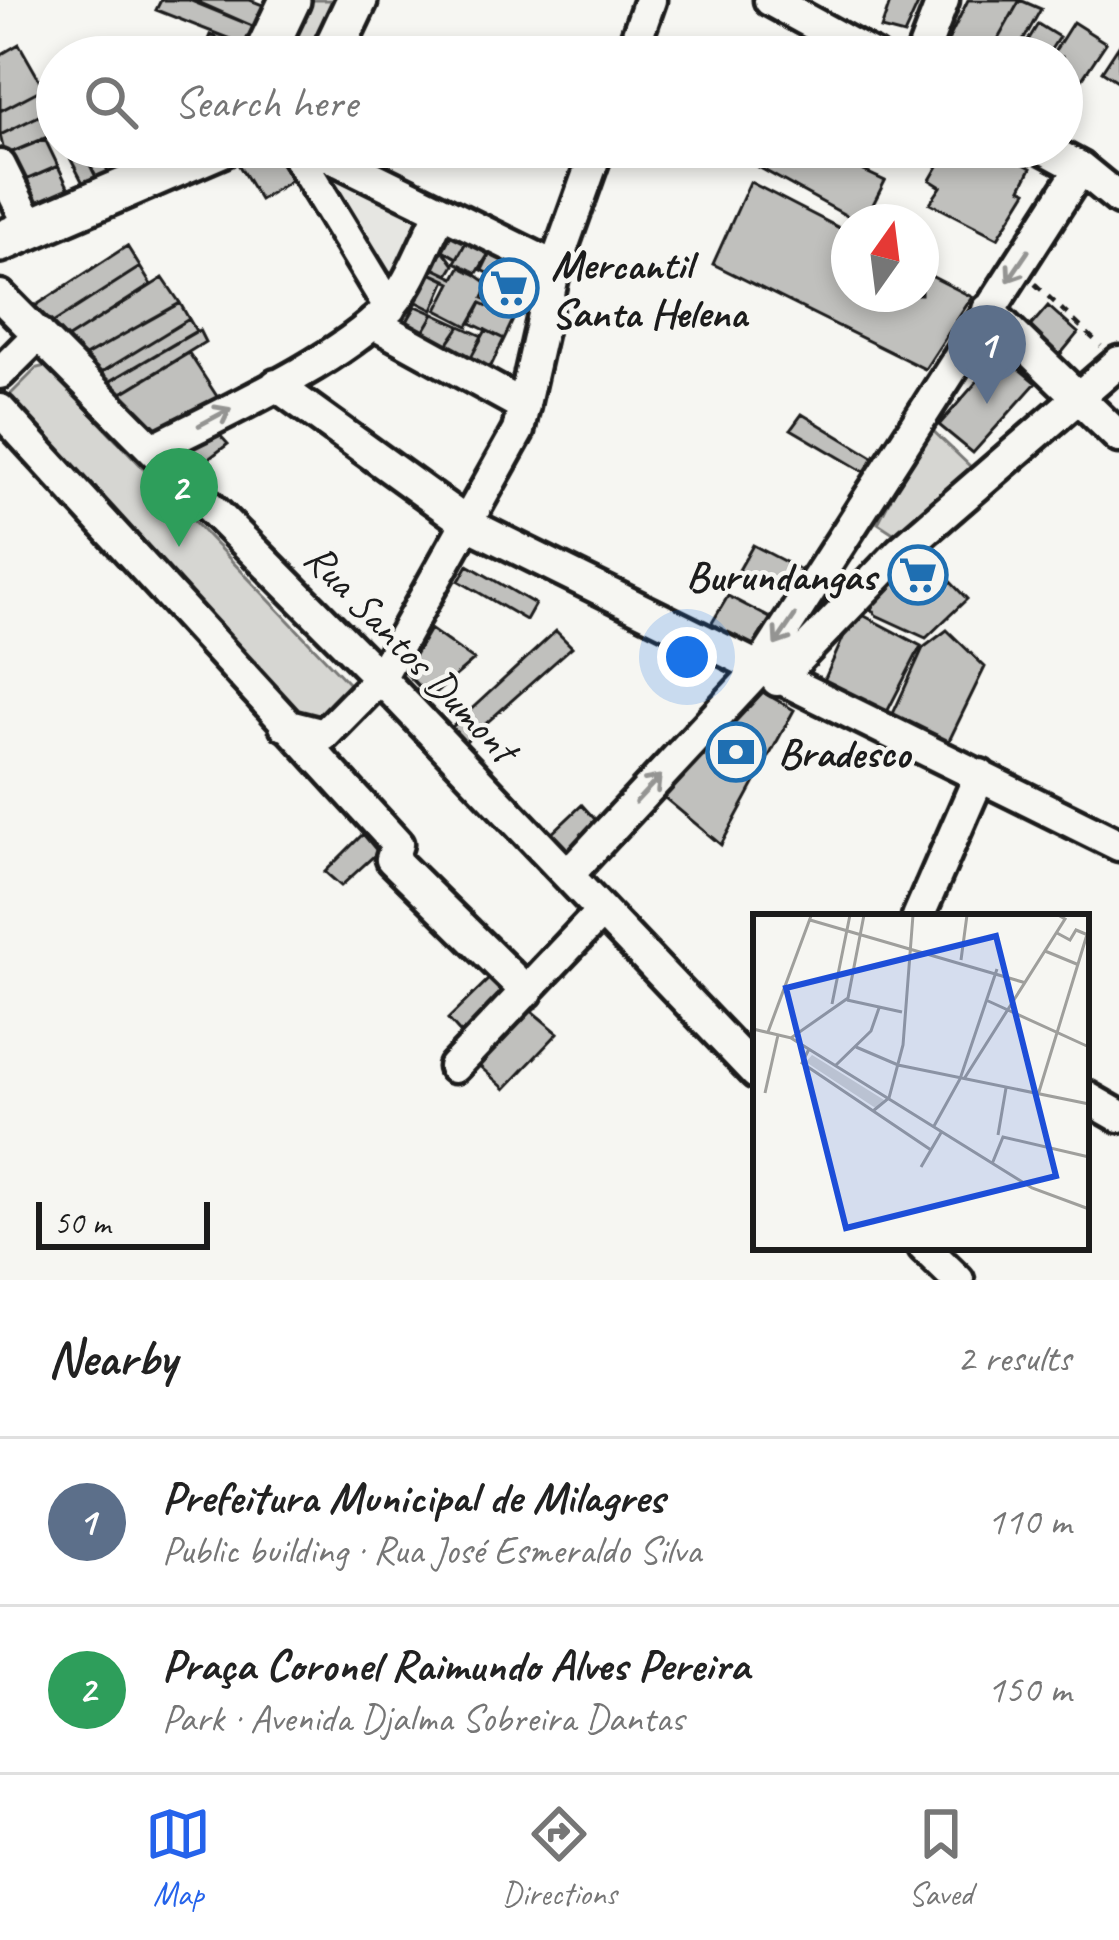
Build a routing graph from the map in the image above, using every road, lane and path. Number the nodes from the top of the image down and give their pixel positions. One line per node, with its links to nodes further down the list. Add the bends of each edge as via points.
1 (290, 0): 6 (main road)
2 (357, 0): 7 (main road)
3 (650, 0): 8 (street)
4 (770, 0): 9 (street)
5 (943, 0): 10 (street)
6 (273, 36)
7 (340, 36)
8 (637, 36)
9 (836, 36)
10 (929, 36)
11 (0, 166): 19 (street)
12 (166, 168): 19 (main road)
13 (303, 168): 24 (street)
14 (351, 168): 18 (street)
15 (590, 168): 20 (street)
16 (1081, 168): 17 (street); 21 (street, one-way to 21)
17 (1119, 199)
18 (440, 214): 20 (street); 24 (street)
19 (16, 235)
20 (555, 267): 30 (street)
21 (1017, 268): 23 (street); 26 (path)
22 (0, 296): 25 (street, Rua Santos Dumont)
23 (988, 310): 29 (street); 34 (street)
24 (381, 315): 28 (street); 30 (street)
25 (39, 334): 27 (street); 33 (street, Rua Santos Dumont)
26 (1119, 362): 29 (street)
27 (0, 373)
28 (276, 386): 33 (street, one-way to 28); 35 (street)
29 (1078, 399): 32 (street); 36 (street)
30 (524, 406): 35 (street)
31 (0, 410): 39 (street)
32 (1119, 437)
33 (155, 448): 38 (street, Rua Santos Dumont)
34 (861, 515): 36 (street, via 877,545); 37 (street, one-way to 37)
35 (468, 524): 37 (street); 38 (street)
36 (901, 551): 37 (street)
37 (767, 676): 40 (street); 42 (street, one-way to 37)
38 (380, 678): 39 (street, via 324,735); 42 (street, Rua Santos Dumont)
39 (285, 725): 45 (street, via 397,844 392,860)
40 (980, 776): 41 (street); 44 (street)
41 (1119, 845)
42 (568, 875): 43 (street, Rua Santos Dumont)
43 (601, 913): 45 (street); 47 (street, Rua Santos Dumont)
44 (918, 914)
45 (527, 992): 46 (street)
46 (454, 1067)
47 (753, 1070)
48 (1089, 1099): 49 (street)
49 (1119, 1116)
50 (927, 1250): 51 (street)
51 (958, 1280)

